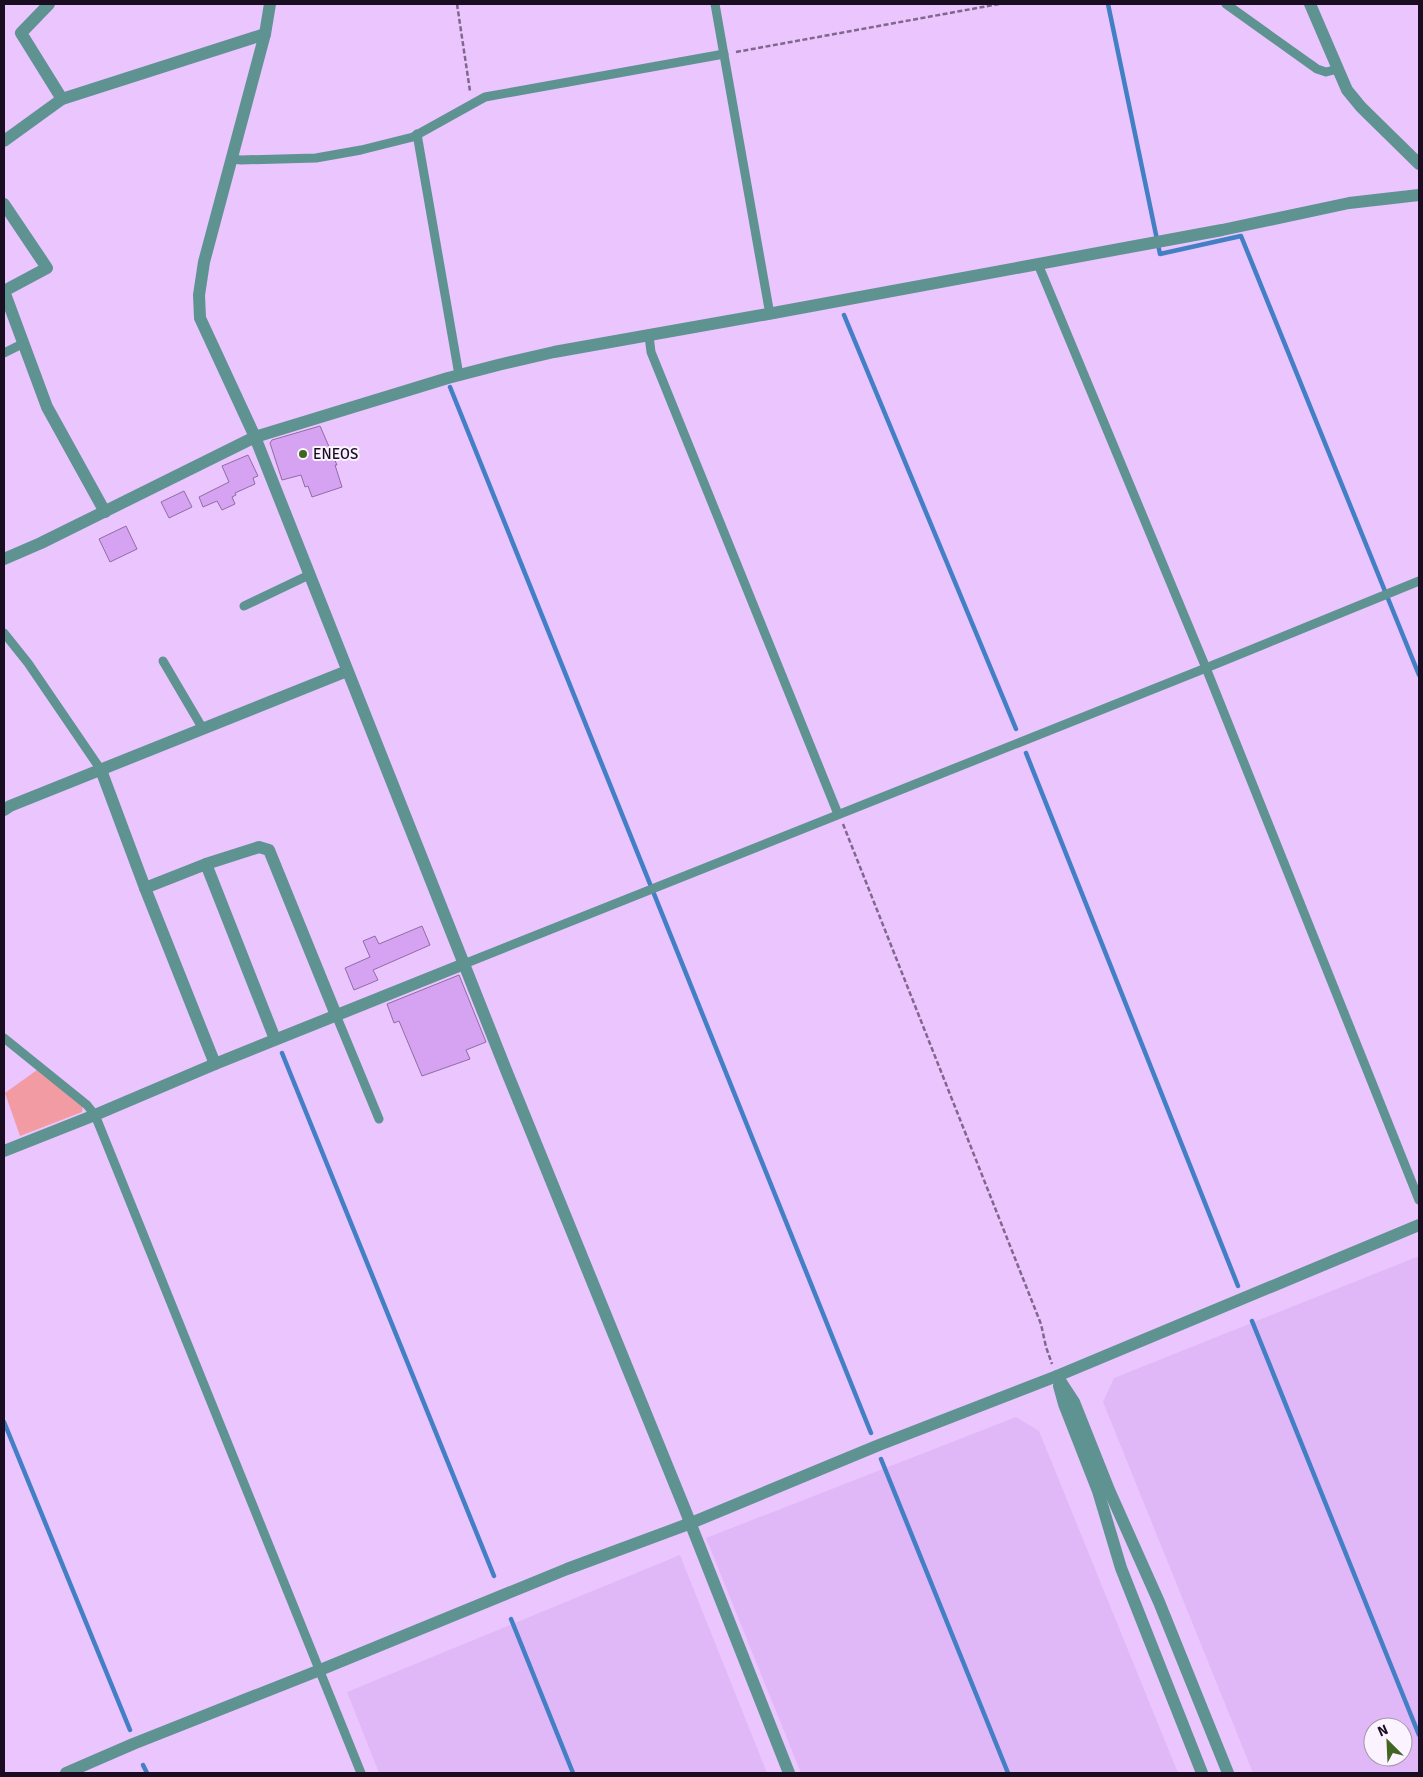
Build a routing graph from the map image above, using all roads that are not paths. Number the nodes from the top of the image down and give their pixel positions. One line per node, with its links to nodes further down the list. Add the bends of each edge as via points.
1 (49, 4): 9 (street, via 21,33)
2 (270, 4): 6 (street)
3 (715, 4): 7 (lane)
4 (1226, 4): 8 (lane, via 1317,69 1326,72)
5 (1310, 4): 8 (street)
6 (265, 34): 9 (street); 12 (street)
7 (724, 54): 10 (lane, via 485,97); 17 (lane)
8 (1338, 69): 13 (street, via 1346,90)
9 (62, 99): 11 (street)
10 (417, 134): 12 (lane, via 361,150 316,158); 21 (lane)
11 (4, 141)
12 (232, 159): 22 (street, via 204,262 199,295 200,318)
13 (1419, 164)
14 (1419, 195): 16 (street, via 1349,203)
15 (4, 204): 19 (street, via 47,268 4,291)
16 (1038, 264): 17 (street); 30 (lane)
17 (768, 314): 18 (street)
18 (649, 336): 21 (street, via 554,352); 35 (lane, via 655,362)
19 (24, 343): 20 (lane); 23 (street, via 48,407)
20 (4, 353)
21 (459, 375): 22 (street)
22 (255, 437): 23 (street); 25 (street)
23 (104, 512): 24 (street)
24 (4, 558)
25 (309, 575): 27 (lane); 31 (street)
26 (1419, 581): 30 (lane)
27 (244, 606)
28 (4, 633): 33 (lane)
29 (163, 661): 32 (lane)
30 (1206, 668): 35 (lane); 46 (lane)
31 (347, 672): 32 (street); 38 (street)
32 (203, 729): 33 (street)
33 (101, 770): 34 (street); 37 (street)
34 (4, 810)
35 (838, 814): 38 (lane)
36 (206, 864): 37 (street); 39 (street, via 259,847 268,850); 41 (street)
37 (145, 888): 42 (street)
38 (464, 964): 39 (street); 49 (street)
39 (336, 1014): 41 (street); 44 (lane)
40 (4, 1038): 43 (lane)
41 (275, 1039): 42 (street)
42 (215, 1064): 43 (street)
43 (95, 1115): 45 (street); 50 (lane)
44 (379, 1118)
45 (4, 1151)
46 (1419, 1200)
47 (1419, 1225): 48 (street)
48 (1057, 1376): 49 (street); 54 (street, via 1064,1404 1098,1491 1121,1568); 55 (street, via 1074,1402)
49 (691, 1523): 50 (street, via 558,1573); 53 (street)
50 (320, 1670): 51 (street); 52 (lane)
51 (66, 1773)
52 (361, 1773)
53 (789, 1773)
54 (1202, 1773)
55 (1228, 1773)

